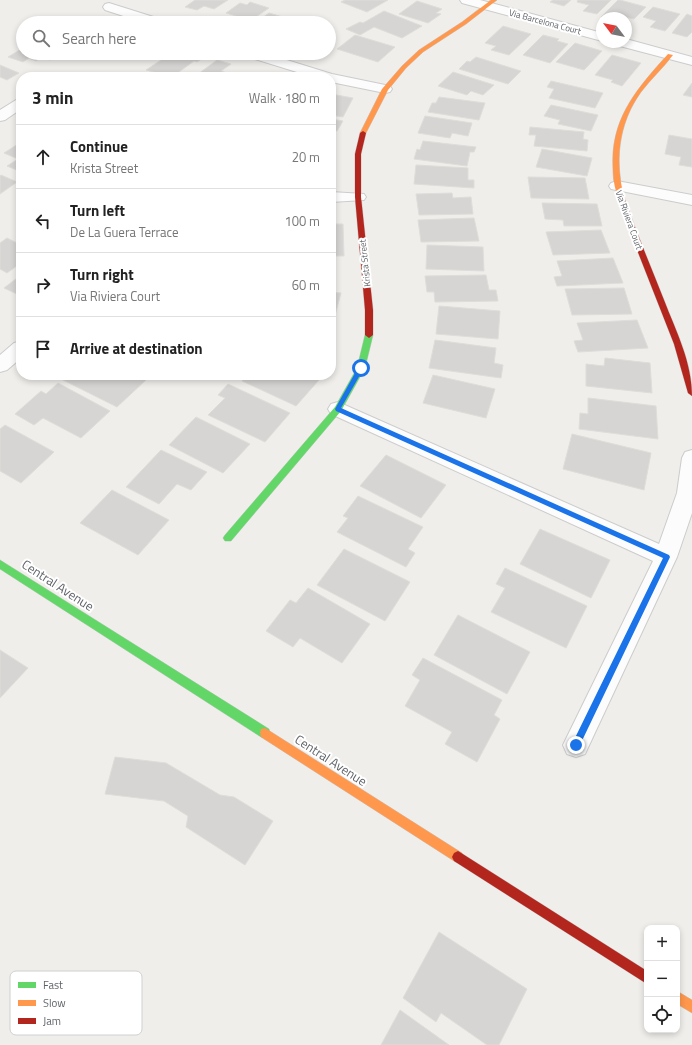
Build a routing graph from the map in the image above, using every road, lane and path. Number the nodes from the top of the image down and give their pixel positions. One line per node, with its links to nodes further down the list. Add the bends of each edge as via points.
1 (466, 0): 2 (street, Via Barcelona Court)
2 (491, 3): 5 (street, Via Barcelona Court); 12 (street, Krista Street, via 421,51)
3 (109, 7): 4 (street)
4 (137, 16)
5 (596, 35)
6 (632, 45): 7 (street)
7 (670, 55): 9 (street); 15 (street, Via Riviera Court, via 634,98 621,125 615,155)
8 (272, 60): 10 (street)
9 (692, 61)
10 (311, 72)
11 (336, 79): 12 (street)
12 (385, 89): 16 (street, Krista Street, via 363,132 358,154)
13 (16, 107): 14 (street)
14 (0, 117)
15 (617, 186): 18 (street); 23 (street, Via Riviera Court, via 632,232 678,344)
16 (358, 197): 17 (street); 24 (street, Krista Street, via 369,334 361,368)
17 (336, 198)
18 (692, 200)
19 (0, 341): 20 (street)
20 (16, 348)
21 (16, 352): 22 (street)
22 (0, 365)
23 (692, 393)
24 (338, 409): 26 (street, Krista Street); 27 (street)
25 (692, 458): 27 (street, via 688,493)
26 (228, 538)
27 (666, 557): 29 (street)
28 (0, 564): 30 (street, Central Avenue)
29 (576, 745)
30 (644, 976)
31 (680, 999): 32 (street)
32 (692, 1007)

